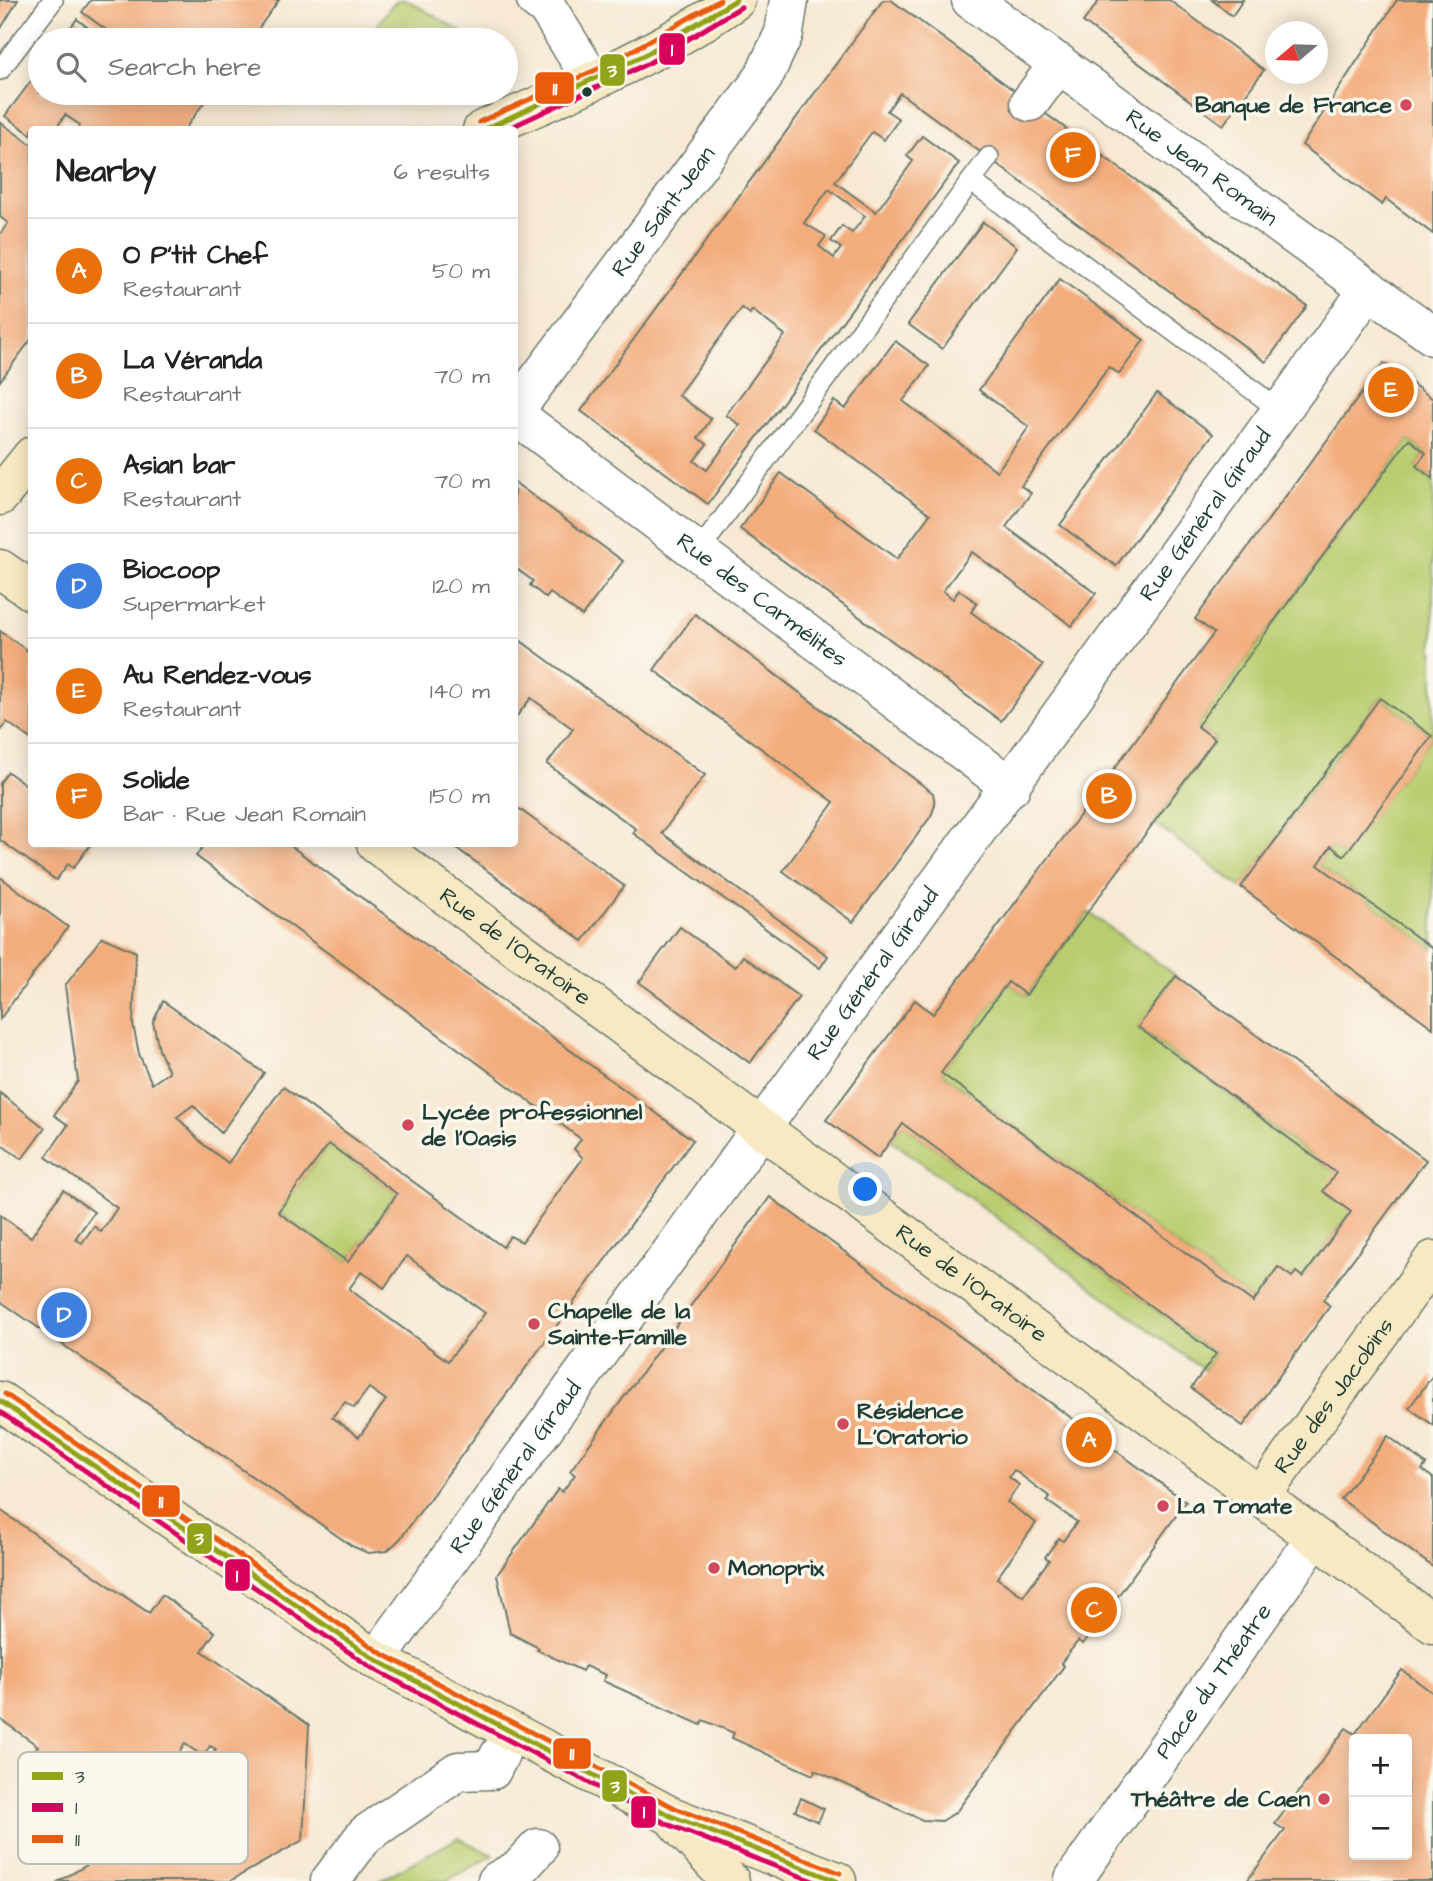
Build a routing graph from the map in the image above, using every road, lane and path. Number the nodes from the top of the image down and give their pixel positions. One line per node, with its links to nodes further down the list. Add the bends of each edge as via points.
1 (53, 0): 6 (lane)
2 (736, 0): 10 (street, via 696,28)
3 (789, 0): 17 (street, Rue Saint-Jean, via 784,33 762,78)
4 (971, 0): 8 (street, Rue Jean Romain)
5 (549, 3): 10 (street)
6 (32, 28)
7 (28, 33): 9 (lane)
8 (1059, 63): 11 (street); 15 (street, Rue Jean Romain)
9 (0, 70)
10 (592, 80): 12 (street)
11 (1030, 102)
12 (491, 126)
13 (989, 157): 14 (lane)
14 (971, 181): 18 (lane); 22 (lane)
15 (1369, 289): 16 (street, Rue Jean Romain); 18 (street, Rue Général Giraud)
16 (1433, 336)
17 (518, 408)
18 (1281, 411): 25 (street, Rue Général Giraud)
19 (518, 416): 22 (street, Rue des Carmélites)
20 (28, 461): 21 (street)
21 (0, 496)
22 (699, 551): 25 (street, Rue des Carmélites)
23 (0, 569): 24 (street)
24 (28, 588)
25 (1011, 787): 27 (street, Rue Général Giraud)
26 (380, 847): 27 (street, Rue de l'Oratoire)
27 (762, 1127): 30 (street, Rue de l'Oratoire); 33 (street, Rue Général Giraud)
28 (1433, 1260): 30 (street, Rue des Jacobins)
29 (0, 1401): 33 (street)
30 (1261, 1496): 32 (street, Rue de l'Oratoire)
31 (1304, 1553): 37 (street, Place du Théatre)
32 (1433, 1625)
33 (376, 1660): 35 (street)
34 (500, 1754): 38 (street, via 492,1770 458,1771 365,1835)
35 (671, 1816): 40 (street); 41 (street)
36 (538, 1848): 39 (street, via 519,1870)
37 (1074, 1879)
38 (330, 1881)
39 (497, 1881)
40 (730, 1881)
41 (836, 1881)

